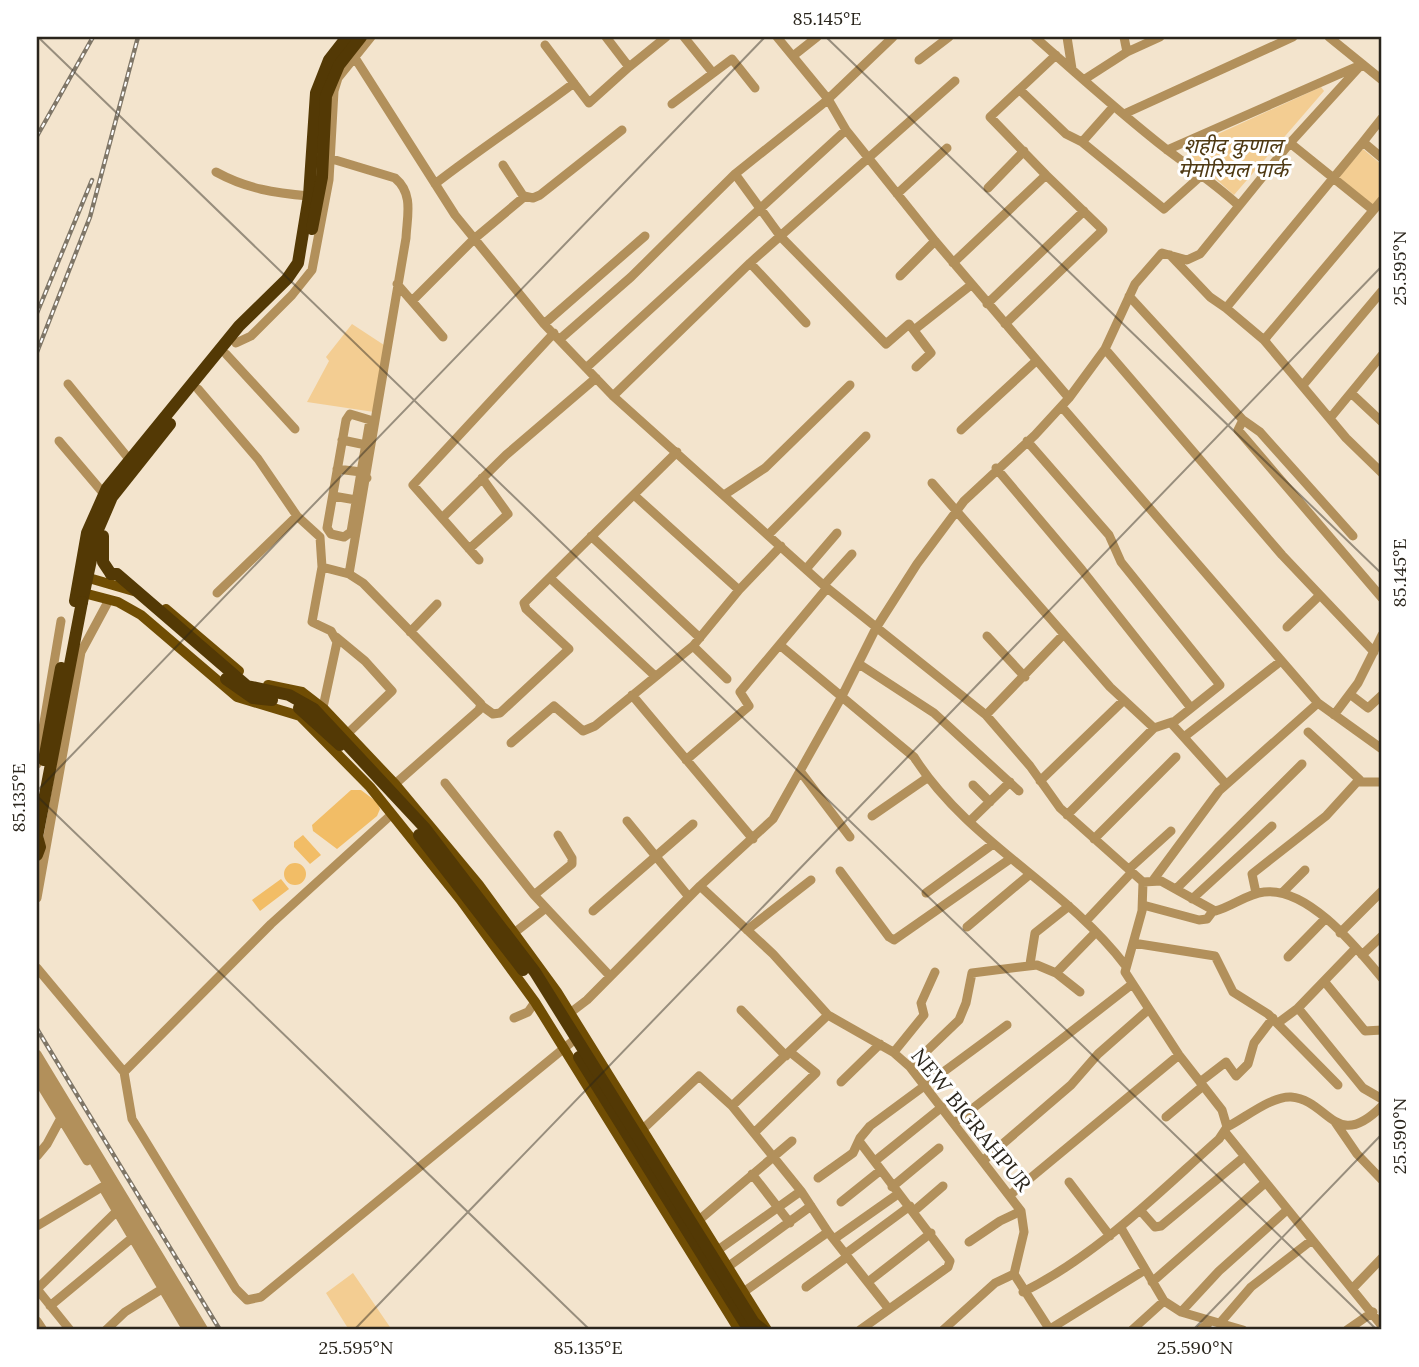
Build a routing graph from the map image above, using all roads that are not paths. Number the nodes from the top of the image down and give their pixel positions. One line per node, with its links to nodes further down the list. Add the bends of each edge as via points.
1 (361, 37): 87 (highway, bridge, via 339,65 326,96 322,177 303,265)
2 (372, 37): 19 (street)
3 (606, 37): 24 (street)
4 (666, 37): 24 (street)
5 (684, 37): 26 (street)
6 (777, 37): 21 (street)
7 (817, 37): 21 (street)
8 (893, 37): 33 (street)
9 (949, 37): 22 (street)
10 (1035, 37): 20 (street)
11 (1067, 37): 25 (street)
12 (1124, 37): 18 (street)
13 (1160, 37): 18 (street)
14 (1293, 37): 36 (street)
15 (1329, 37): 23 (street)
16 (342, 38): 19 (street); 58 (highway, via 316,93)
17 (545, 46): 30 (street)
18 (1127, 52): 27 (street)
19 (356, 55): 47 (street, via 334,90); 55 (street)
20 (1056, 55): 25 (street); 32 (street)
21 (793, 56): 33 (street)
22 (919, 60)
23 (1362, 64): 28 (street); 42 (street); 44 (street)
24 (629, 67): 30 (street, via 592,103)
25 (1072, 69): 27 (street)
26 (713, 73): 31 (street, via 732,59); 34 (street)
27 (1085, 79): 35 (street)
28 (1382, 80)
29 (955, 81): 48 (street)
30 (574, 83): 55 (street)
31 (755, 88)
32 (1020, 90): 40 (street, via 1066,134); 45 (street, via 990,117)
33 (828, 99): 39 (street); 51 (street)
34 (672, 104)
35 (1114, 106): 36 (street); 40 (street)
36 (1124, 114): 44 (street)
37 (1382, 118): 41 (street)
38 (622, 130): 59 (street, via 540,195)
39 (846, 130): 48 (street); 63 (street)
40 (1082, 142): 52 (street, via 1164,209)
41 (1363, 142): 46 (street); 54 (street)
42 (1290, 143): 54 (street); 61 (street)
43 (947, 148): 57 (street)
44 (1167, 150): 52 (street)
45 (1024, 151): 53 (street); 56 (street)
46 (1382, 158)
47 (332, 159): 73 (street, via 396,178 407,191 406,238); 87 (street, via 312,270 251,336)
48 (870, 160): 57 (street); 66 (street)
49 (503, 165): 59 (street)
50 (216, 172): 58 (street, via 242,186)
51 (735, 174): 63 (street); 84 (street, via 631,277)
52 (1203, 174): 61 (street)
53 (1046, 175): 64 (street); 71 (street)
54 (1333, 177): 62 (street); 79 (street)
55 (435, 184): 67 (street)
56 (988, 188)
57 (897, 194): 68 (street)
58 (309, 196): 113 (highway, via 301,251 293,271 239,326)
59 (524, 196): 67 (street)
60 (1382, 200): 62 (street)
61 (1238, 205): 69 (street, via 1200,254 1187,260)
62 (1373, 210): 86 (street)
63 (760, 211): 66 (street); 92 (street)
64 (1084, 211): 78 (street); 82 (street, via 1103,230)
65 (645, 236): 81 (street)
66 (781, 237): 70 (street); 83 (street, via 886,344 909,324)
67 (474, 239): 77 (street); 81 (street)
68 (935, 241): 71 (street); 72 (street)
69 (1168, 254): 76 (street, via 1162,253); 79 (street)
70 (750, 263): 80 (street); 99 (street)
71 (953, 263): 74 (street)
72 (900, 276)
73 (397, 284): 77 (street); 117 (street)
74 (971, 285): 78 (street); 83 (street)
75 (1382, 291): 96 (street)
76 (1129, 296): 88 (street); 103 (street)
77 (412, 301): 85 (street)
78 (987, 304): 82 (street)
79 (1226, 308): 86 (street)
80 (806, 323)
81 (544, 324): 84 (street)
82 (1005, 324): 90 (street)
83 (914, 330): 91 (street, via 931,353)
84 (557, 336): 92 (street); 128 (street, via 413,485)
85 (443, 337)
86 (1264, 340): 96 (street)
87 (231, 348): 97 (highway); 105 (street)
88 (1105, 349): 100 (street); 146 (street)
89 (1382, 355): 98 (street)
90 (1036, 361): 100 (street); 106 (street)
91 (916, 367)
92 (586, 368): 93 (street)
93 (596, 378): 99 (street); 118 (street)
94 (68, 384): 113 (street)
95 (850, 385): 122 (street, via 765,468)
96 (1303, 385): 102 (street)
97 (198, 388): 126 (highway); 127 (street, via 258,459)
98 (1351, 393): 102 (street); 104 (street)
99 (613, 396): 112 (street)
100 (1069, 398): 101 (street)
101 (1062, 407): 110 (street); 165 (street)
102 (1331, 417): 116 (street)
103 (1243, 420): 132 (street); 148 (street, via 1238,430)
104 (1382, 422)
105 (295, 429)
106 (961, 430)
107 (866, 436): 130 (street)
108 (342, 440): 111 (street); 111 (street, via 347,416 366,417 370,420); 115 (street)
109 (59, 441): 120 (street)
110 (1027, 441): 114 (street); 177 (street, via 1109,535 1121,562 1220,685)
111 (366, 445): 117 (street)
112 (677, 452): 121 (street); 122 (street)
113 (129, 459): 120 (highway)
114 (996, 468): 125 (street); 177 (street)
115 (337, 469): 117 (street); 123 (street)
116 (1382, 473)
117 (363, 476): 124 (street); 140 (street)
118 (482, 478): 128 (street); 134 (street, via 508,514)
119 (932, 483): 125 (street)
120 (104, 494): 126 (highway)
121 (634, 495): 131 (street); 144 (street)
122 (724, 495): 130 (street)
123 (333, 496): 124 (street); 124 (street, via 327,528 344,537 351,532)
124 (356, 500)
125 (955, 512): 154 (street); 156 (street)
126 (98, 516): 139 (highway, via 103,557); 141 (highway)
127 (297, 516): 137 (street, via 320,537); 145 (street)
128 (442, 518): 134 (street)
129 (837, 533): 138 (street)
130 (768, 535): 133 (street)
131 (591, 536): 142 (street); 160 (street)
132 (1353, 536)
133 (781, 546): 138 (street); 144 (street)
134 (469, 549): 136 (street)
135 (852, 554): 143 (street)
136 (478, 560)
137 (322, 567): 140 (street); 159 (street, via 312,622)
138 (806, 569): 143 (street)
139 (111, 573): 365 (highway, bridge, via 113,580 240,691 296,706 332,737 389,799 458,882 549,1008); 365 (highway, bridge, via 247,686 289,695 314,709 424,827 541,981)
140 (349, 574): 155 (street, via 379,597)
141 (84, 577): 147 (highway); 152 (main road, via 141,593)
142 (550, 578): 167 (street); 176 (street, via 524,606 569,649 500,713 493,715)
143 (825, 586): 154 (street); 163 (street)
144 (739, 590): 160 (street)
145 (217, 593)
146 (1319, 596): 153 (street); 164 (street)
147 (79, 597): 149 (main road); 206 (highway, bridge); 218 (highway, bridge)
148 (1382, 598)
149 (108, 600): 161 (main road, via 141,615); 208 (street, via 80,652)
150 (437, 604): 155 (street)
151 (61, 621): 192 (street)
152 (185, 624): 161 (main road); 178 (main road, via 248,679 302,692)
153 (1287, 627)
154 (876, 628): 166 (street); 179 (street)
155 (410, 632): 176 (street)
156 (1063, 635): 168 (street); 174 (street)
157 (1382, 635): 164 (street)
158 (987, 636): 168 (street)
159 (336, 637): 178 (street); 185 (street, via 392,691)
160 (700, 638): 162 (street)
161 (171, 639): 182 (main road, via 237,697 289,711)
162 (693, 646): 167 (street); 169 (street)
163 (781, 646): 173 (street); 191 (street, via 740,692 749,706)
164 (1374, 652): 171 (street)
165 (1281, 661): 175 (street); 186 (street)
166 (859, 664): 173 (street); 198 (street, via 934,713)
167 (654, 675): 170 (street)
168 (1025, 677): 179 (street)
169 (727, 679)
170 (632, 695): 187 (street, via 583,732 554,706); 191 (street)
171 (1350, 695): 172 (street, via 1368,708); 180 (street)
172 (1382, 695)
173 (841, 698): 194 (street); 195 (street, via 914,757)
174 (1123, 701): 183 (street); 197 (street)
175 (1318, 703): 180 (street); 202 (street)
176 (482, 706): 200 (street)
177 (1191, 708): 181 (street)
178 (324, 709): 182 (street); 185 (main road)
179 (986, 715): 197 (street)
180 (1334, 715): 189 (street)
181 (1171, 723): 183 (street); 186 (street)
182 (312, 727): 188 (main road)
183 (1154, 728): 210 (street)
184 (1308, 732): 196 (street)
185 (348, 733): 188 (street); 200 (main road)
186 (1184, 737): 202 (street)
187 (511, 743)
188 (333, 748): 209 (main road)
189 (1382, 749)
190 (1176, 757): 221 (street)
191 (687, 760): 220 (street)
192 (37, 764)
193 (1302, 764): 234 (street)
194 (800, 771): 219 (street); 220 (street, via 778,812)
195 (927, 778): 211 (street); 213 (street)
196 (1360, 780): 199 (street); 236 (street, via 1314,827 1252,874)
197 (1040, 781): 210 (street)
198 (1010, 782): 204 (street); 207 (street)
199 (1382, 782)
200 (395, 783): 253 (main road)
201 (445, 783): 239 (street)
202 (1226, 784): 230 (street)
203 (973, 785): 207 (street)
204 (1019, 791)
205 (37, 793): 208 (street)
206 (37, 802)
207 (990, 802): 213 (street)
208 (53, 805): 241 (street)
209 (392, 814): 269 (main road); 288 (street, via 271,924)
210 (1067, 815): 221 (street)
211 (872, 816)
212 (627, 821): 224 (street)
213 (970, 821): 222 (street)
214 (693, 824): 224 (street)
215 (1272, 826): 242 (street)
216 (1171, 831): 228 (street)
217 (558, 835): 239 (street, via 572,864)
218 (37, 836): 223 (highway)
219 (850, 837)
220 (754, 839): 233 (street)
221 (1094, 839): 228 (street)
222 (993, 844): 225 (street); 238 (street)
223 (37, 855)
224 (656, 856): 240 (street); 246 (street)
225 (1010, 859): 227 (street, via 894,940); 229 (street)
226 (1305, 870): 237 (street)
227 (840, 871)
228 (1131, 871): 232 (street); 249 (street)
229 (1029, 875): 244 (street); 250 (street)
230 (1154, 879): 232 (street); 234 (street)
231 (811, 880): 251 (street)
232 (1143, 882): 243 (street)
233 (700, 886): 240 (street); 251 (street, NEW BIGRAHPUR)
234 (1176, 888): 242 (street)
235 (1382, 891): 254 (street)
236 (1256, 893): 237 (street); 247 (street)
237 (1282, 893): 248 (street, via 1295,896)
238 (926, 894)
239 (534, 895): 245 (street)
240 (689, 897): 264 (street)
241 (37, 898)
242 (1192, 898): 247 (street)
243 (1143, 905): 247 (street, via 1199,920); 256 (street)
244 (1069, 906): 249 (street); 259 (street, via 1035,933)
245 (546, 908): 253 (street); 264 (street)
246 (593, 911)
247 (1213, 911)
248 (1325, 919): 254 (street); 258 (street)
249 (1086, 921): 252 (street)
250 (967, 927)
251 (747, 930): 274 (street, NEW BIGRAHPUR)
252 (1096, 932): 260 (street); 263 (street)
253 (514, 933): 273 (main road)
254 (1340, 933): 257 (street)
255 (1382, 936): 257 (street)
256 (1133, 943): 260 (street); 276 (street, via 1215,956 1233,992)
257 (1359, 951): 265 (street); 266 (street)
258 (1288, 957)
259 (1030, 964): 263 (street); 287 (street, via 972,973 959,1020)
260 (1125, 965): 267 (street)
261 (37, 968): 288 (street)
262 (935, 972): 282 (street, via 921,1003 924,1015)
263 (1056, 973): 268 (street)
264 (609, 975): 273 (street)
265 (1382, 978)
266 (1324, 981): 270 (street); 278 (street, via 1365,1031)
267 (1131, 985): 272 (street); 301 (street)
268 (1080, 992)
269 (535, 1002): 275 (street, via 528,1012); 281 (main road)
270 (1298, 1008): 276 (street); 294 (street, via 1363,1088)
271 (741, 1010): 284 (street)
272 (1149, 1010): 285 (street); 311 (street)
273 (570, 1013): 279 (main road)
274 (828, 1016): 280 (street, NEW BIGRAHPUR); 284 (street)
275 (514, 1018)
276 (1275, 1020): 292 (street, via 1254,1043 1248,1064 1236,1076 1226,1062); 293 (street)
277 (1007, 1025): 291 (street)
278 (1382, 1030)
279 (583, 1033): 281 (street); 302 (main road)
280 (880, 1044): 282 (street, NEW BIGRAHPUR); 290 (street)
281 (563, 1048): 288 (street, via 254,1300 247,1300 236,1289 132,1119); 365 (main road)
282 (894, 1052): 287 (street, NEW BIGRAHPUR)
283 (37, 1054): 370 (street)
284 (788, 1054): 295 (street); 304 (street, via 816,1073)
285 (1179, 1055): 292 (street); 323 (street)
286 (37, 1067): 364 (street)
287 (910, 1067): 291 (street, NEW BIGRAHPUR)
288 (124, 1072)
289 (37, 1079): 299 (street)
290 (841, 1082)
291 (925, 1084): 297 (street, NEW BIGRAHPUR); 306 (street, via 870,1126)
292 (1201, 1084): 298 (street); 303 (street, via 1222,1110)
293 (1338, 1085)
294 (1382, 1099)
295 (732, 1106): 302 (street, via 699,1076); 304 (street)
296 (1382, 1106): 300 (street, via 1367,1120)
297 (942, 1107): 301 (street, NEW BIGRAHPUR); 312 (street)
298 (1166, 1117)
299 (61, 1118): 309 (street); 320 (street)
300 (1335, 1122): 303 (street, via 1291,1097 1272,1102); 316 (street)
301 (954, 1123): 311 (street, NEW BIGRAHPUR)
302 (643, 1129): 332 (main road)
303 (1226, 1130): 310 (street); 328 (street)
304 (754, 1133): 308 (street)
305 (792, 1141): 308 (street)
306 (859, 1141): 312 (street); 315 (street, via 853,1153)
307 (939, 1148): 321 (street)
308 (773, 1155): 314 (street); 322 (street)
309 (37, 1156)
310 (1244, 1157): 318 (street); 328 (street, via 1161,1226 1155,1227)
311 (984, 1160): 323 (street, NEW BIGRAHPUR)
312 (874, 1161): 313 (street)
313 (881, 1170): 321 (street); 324 (street)
314 (752, 1174): 326 (street); 332 (street)
315 (818, 1178)
316 (1382, 1180)
317 (1069, 1182): 338 (street)
318 (1265, 1183): 329 (street); 349 (street)
319 (943, 1185): 327 (street)
320 (102, 1187): 331 (street); 334 (street)
321 (895, 1190): 327 (street); 337 (street)
322 (801, 1191): 325 (street); 326 (street)
323 (1010, 1195): 330 (street, NEW BIGRAHPUR)
324 (842, 1202)
325 (811, 1206): 333 (street); 337 (street)
326 (778, 1208): 333 (street); 342 (street)
327 (912, 1208): 336 (street); 343 (street)
328 (1140, 1210): 335 (street)
329 (1287, 1210): 340 (street); 359 (street)
330 (1021, 1211): 341 (street); 347 (street, NEW BIGRAHPUR, via 1024,1232)
331 (116, 1212): 339 (street); 352 (street)
332 (699, 1220): 342 (main road)
333 (790, 1223): 345 (street)
334 (37, 1226)
335 (1121, 1228): 338 (street); 346 (street)
336 (931, 1233): 348 (street); 358 (street, via 950,1265)
337 (831, 1235): 343 (street); 354 (street)
338 (1110, 1236): 355 (street)
339 (132, 1238): 353 (street); 357 (street)
340 (1312, 1240): 351 (street); 362 (street)
341 (969, 1242)
342 (718, 1250): 345 (main road)
343 (846, 1255): 348 (street); 350 (street)
344 (1382, 1258): 351 (street)
345 (729, 1266): 354 (main road)
346 (1145, 1270): 349 (street); 373 (street)
347 (1014, 1274): 355 (street); 372 (street, via 995,1283)
348 (868, 1282): 358 (street)
349 (1152, 1282): 356 (street)
350 (806, 1287)
351 (1353, 1288): 360 (street)
352 (37, 1289): 357 (street)
353 (162, 1289): 364 (street); 368 (street)
354 (745, 1291): 365 (main road)
355 (1023, 1292): 373 (street)
356 (1164, 1301): 359 (street); 374 (street)
357 (50, 1306): 367 (street)
358 (888, 1308): 371 (street)
359 (1181, 1312): 362 (street)
360 (1373, 1312): 363 (street); 377 (street)
361 (37, 1321): 366 (street)
362 (1215, 1322): 375 (street); 376 (street)
363 (1382, 1326)
364 (186, 1328): 369 (street)
365 (753, 1329)
366 (43, 1330)
367 (69, 1330)
368 (106, 1330)
369 (198, 1330)
370 (204, 1330)
371 (860, 1330)
372 (943, 1330)
373 (1050, 1330)
374 (1132, 1330)
375 (1199, 1330)
376 (1243, 1330)
377 (1347, 1330)

